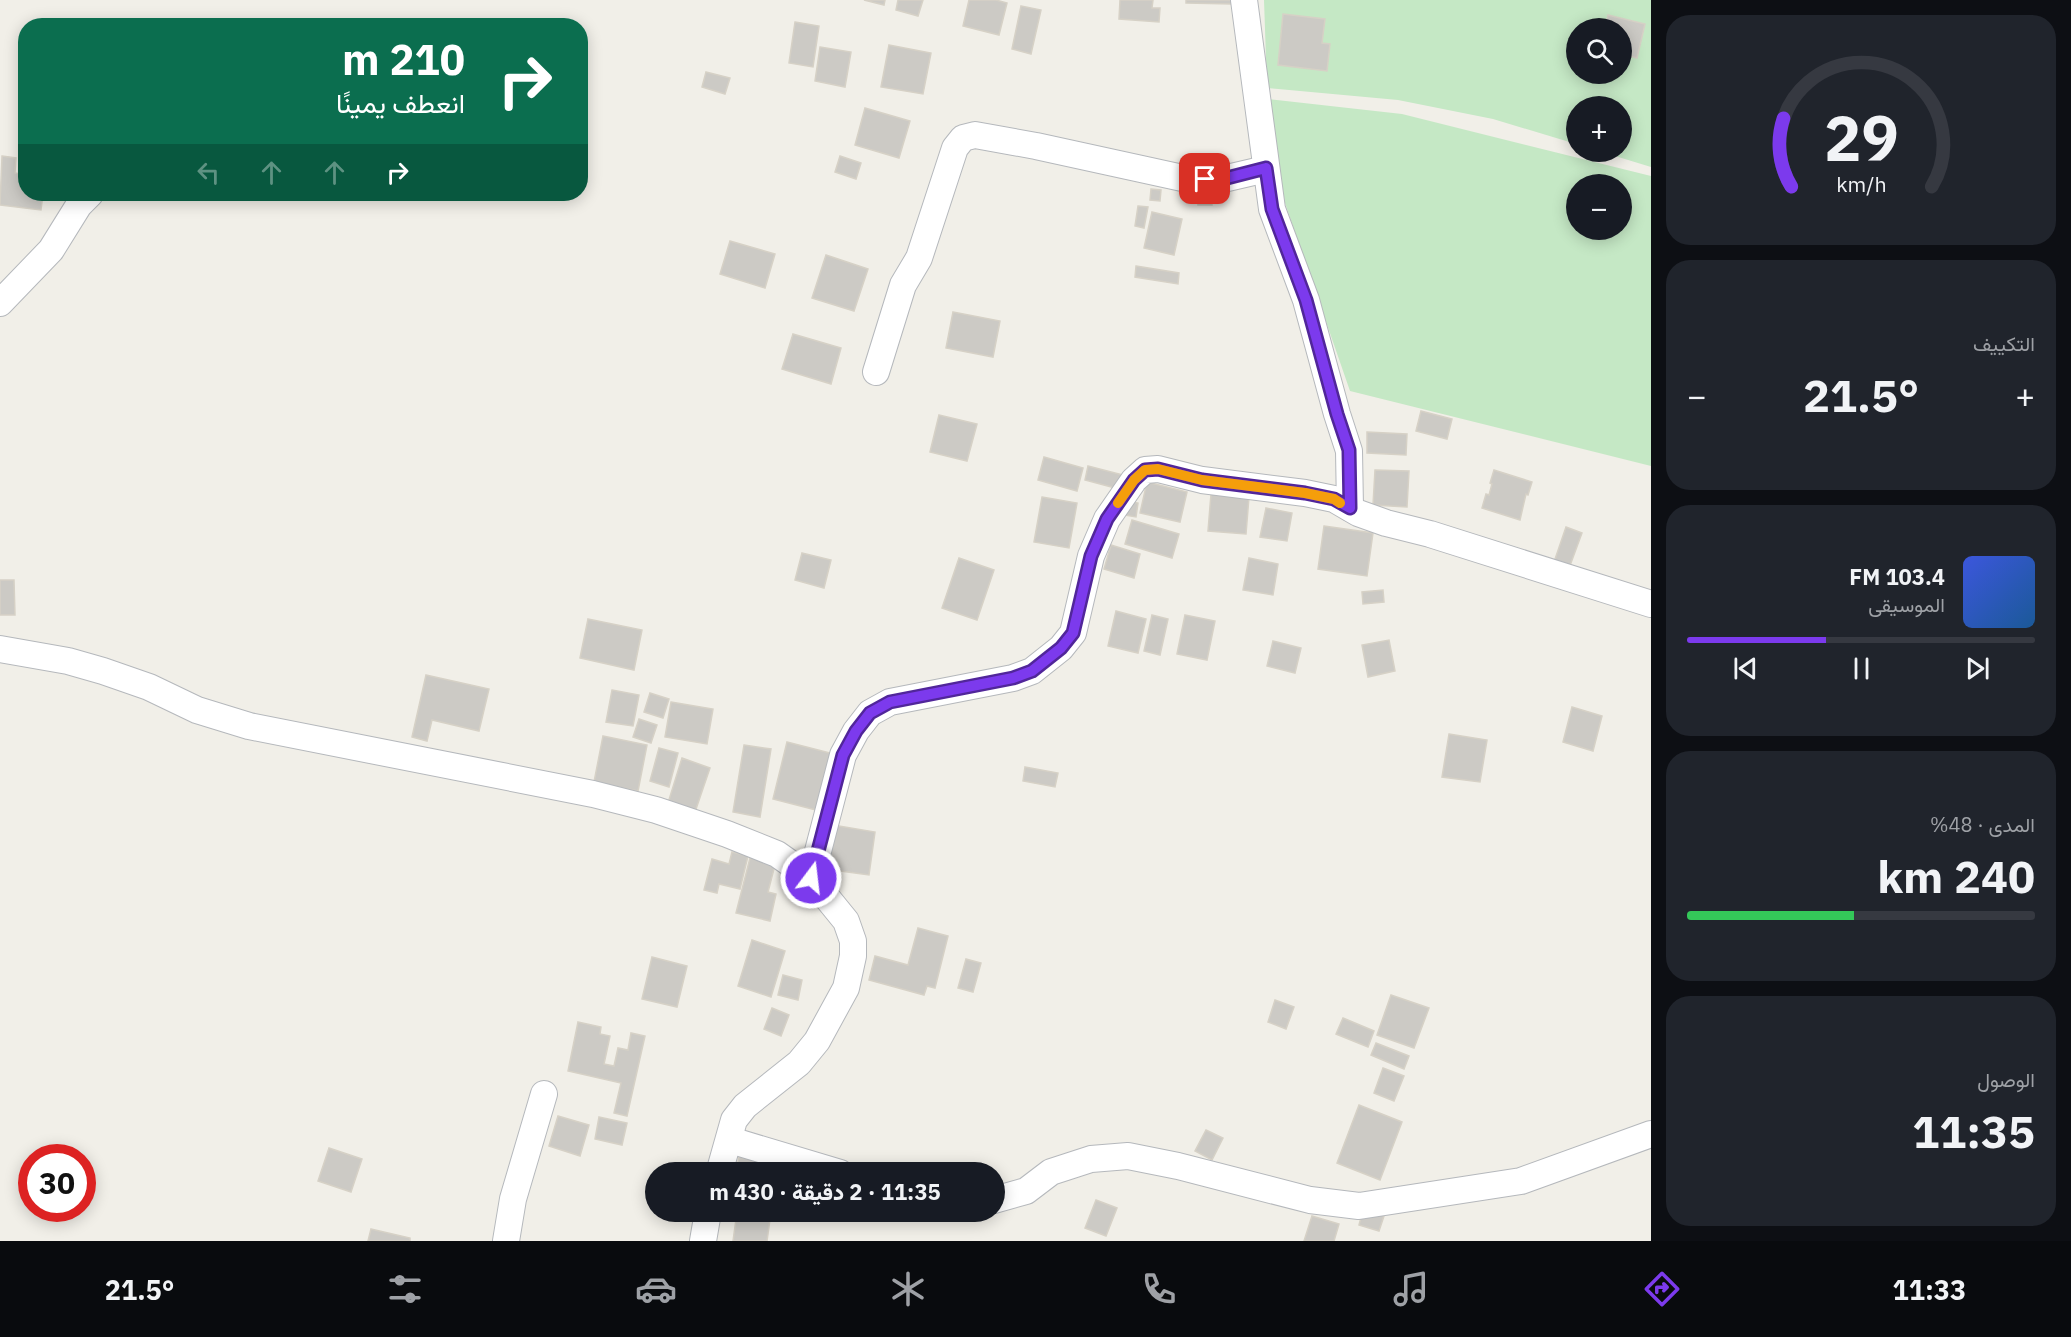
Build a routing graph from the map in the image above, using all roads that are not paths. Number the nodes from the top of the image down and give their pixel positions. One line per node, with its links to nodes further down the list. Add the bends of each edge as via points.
1 (1244, 0): 2 (street)
2 (1266, 168): 5 (street, via 1223,179 1187,180 1036,146 975,135 963,138 955,148 919,258 903,285); 6 (street, via 1272,209 1306,300 1349,450)
3 (84, 201): 4 (street, via 51,250)
4 (0, 303)
5 (876, 372)
6 (1350, 508): 7 (street, via 1386,524 1430,534); 9 (street, via 1334,499 1305,493 1145,470 1107,519 1091,556 1073,633 1061,648 1032,671 1013,678 890,702 870,713 843,755)
7 (1651, 604)
8 (0, 649): 9 (street, via 103,671 149,687 197,711 249,726 582,791 656,810 777,854)
9 (811, 878): 12 (street, via 846,921 853,956 846,988 817,1041 799,1063 745,1106 734,1120)
10 (544, 1094): 17 (street, via 513,1198)
11 (1651, 1134): 15 (street, via 1521,1180 1359,1206 1310,1200 1128,1156 1091,1159 1051,1172 1026,1191)
12 (730, 1140): 13 (street); 14 (street)
13 (723, 1162)
14 (803, 1162)
15 (1005, 1197)
16 (706, 1222): 18 (street)
17 (506, 1241)
18 (703, 1241)

